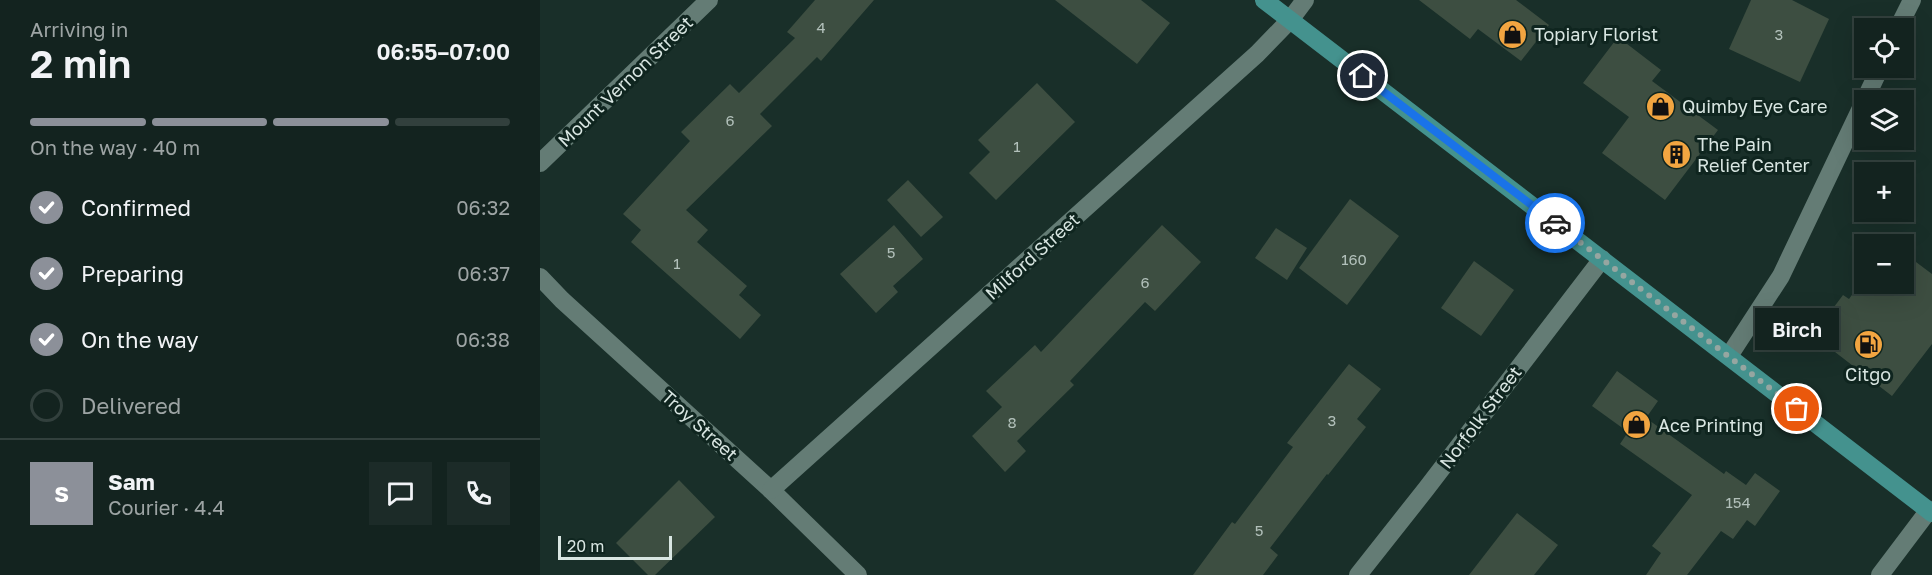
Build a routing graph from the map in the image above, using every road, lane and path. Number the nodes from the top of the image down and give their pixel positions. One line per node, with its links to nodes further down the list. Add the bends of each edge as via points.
1 (710, 0): 8 (street, Mount Vernon Street)
2 (1264, 0): 6 (main road)
3 (1305, 0): 6 (street, Milford Street)
4 (1912, 0): 5 (street)
5 (1903, 18)
6 (1290, 20): 9 (main road); 12 (street, Milford Street, via 1257,54)
7 (1875, 78): 11 (street, via 1781,276)
8 (540, 163)
9 (1602, 259): 11 (main road); 15 (street, Norfolk Street)
10 (540, 277): 12 (street, Troy Street)
11 (1729, 357): 13 (main road)
12 (771, 490): 14 (street, Troy Street)
13 (1930, 512): 16 (street)
14 (858, 575)
15 (1358, 575)
16 (1880, 575)

